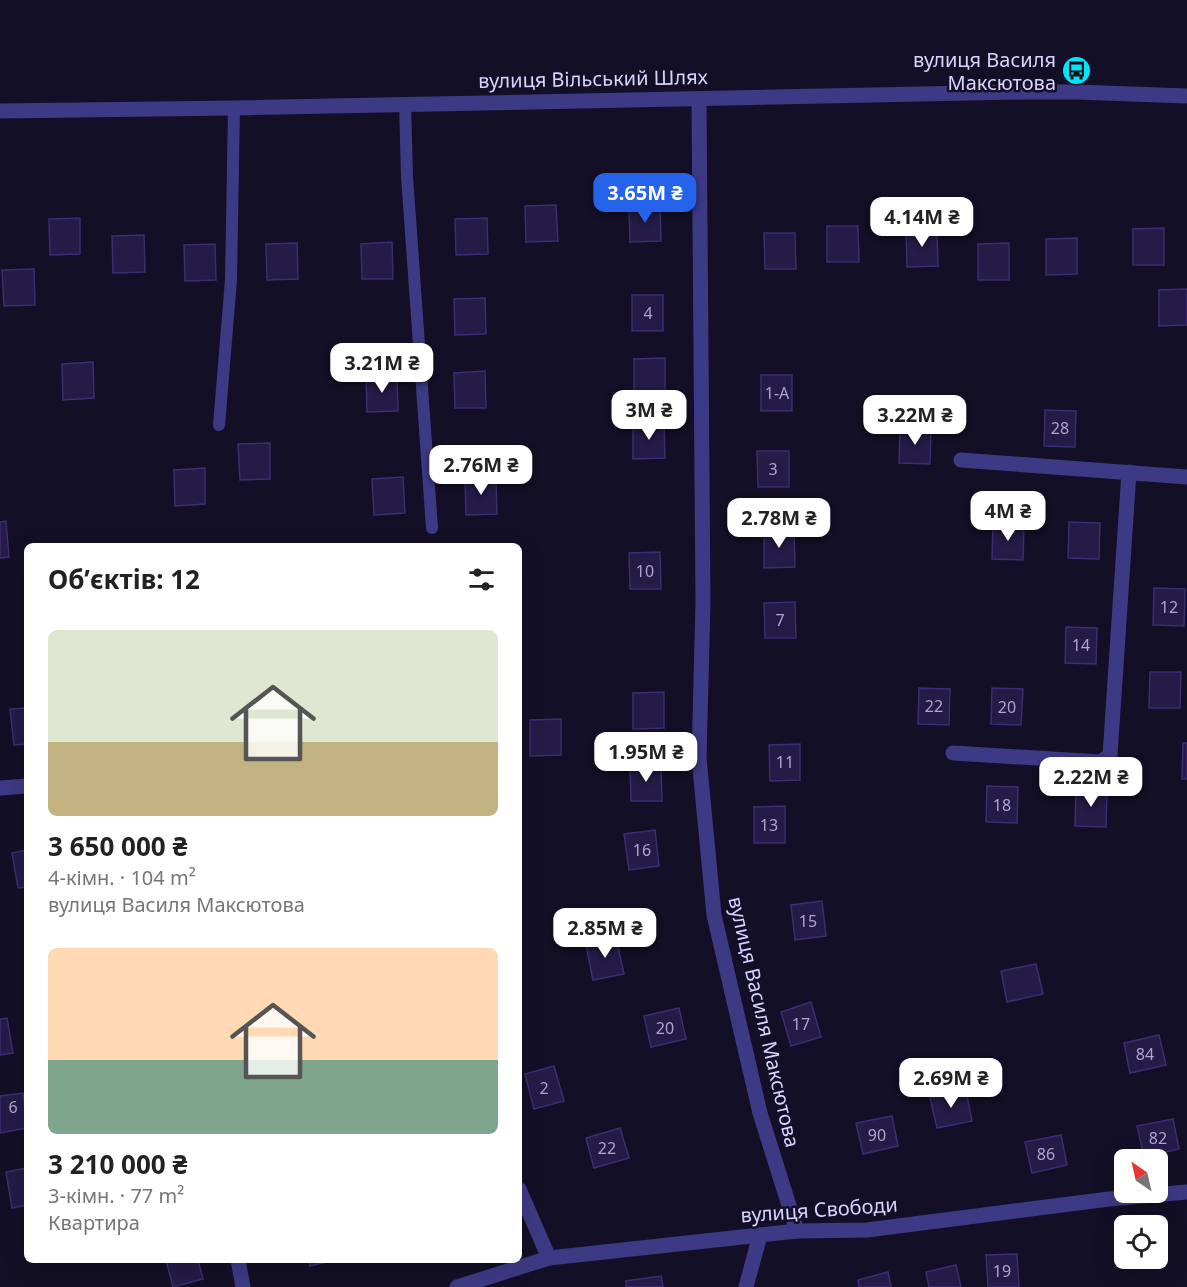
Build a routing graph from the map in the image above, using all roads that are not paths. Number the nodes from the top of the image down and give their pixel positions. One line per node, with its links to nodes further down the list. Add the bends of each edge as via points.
1 (1187, 96): 2 (street, вулиця Вільський Шлях, via 1023,92)
2 (699, 99): 3 (street, вулиця Вільський Шлях); 16 (street, вулиця Василя Максютова, via 703,603 699,758 714,915 760,1113)
3 (405, 103): 4 (street, вулиця Вільський Шлях); 10 (lane)
4 (234, 108): 5 (street, вулиця Вільський Шлях); 6 (lane, via 231,280)
5 (0, 111)
6 (219, 425)
7 (961, 460): 8 (street)
8 (1129, 472): 9 (street); 11 (street, via 1110,755 1101,762)
9 (1187, 477)
10 (432, 528)
11 (953, 753)
12 (24, 786): 13 (street)
13 (0, 788)
14 (1187, 1192): 16 (street, вулиця Свободи, via 867,1230)
15 (522, 1196): 18 (street)
16 (797, 1232): 17 (street, вулиця Свободи)
17 (760, 1235): 18 (street, вулиця Свободи); 22 (street)
18 (549, 1258): 21 (street, вулиця Свободи)
19 (239, 1263): 20 (street)
20 (243, 1287)
21 (457, 1287)
22 (746, 1287)

